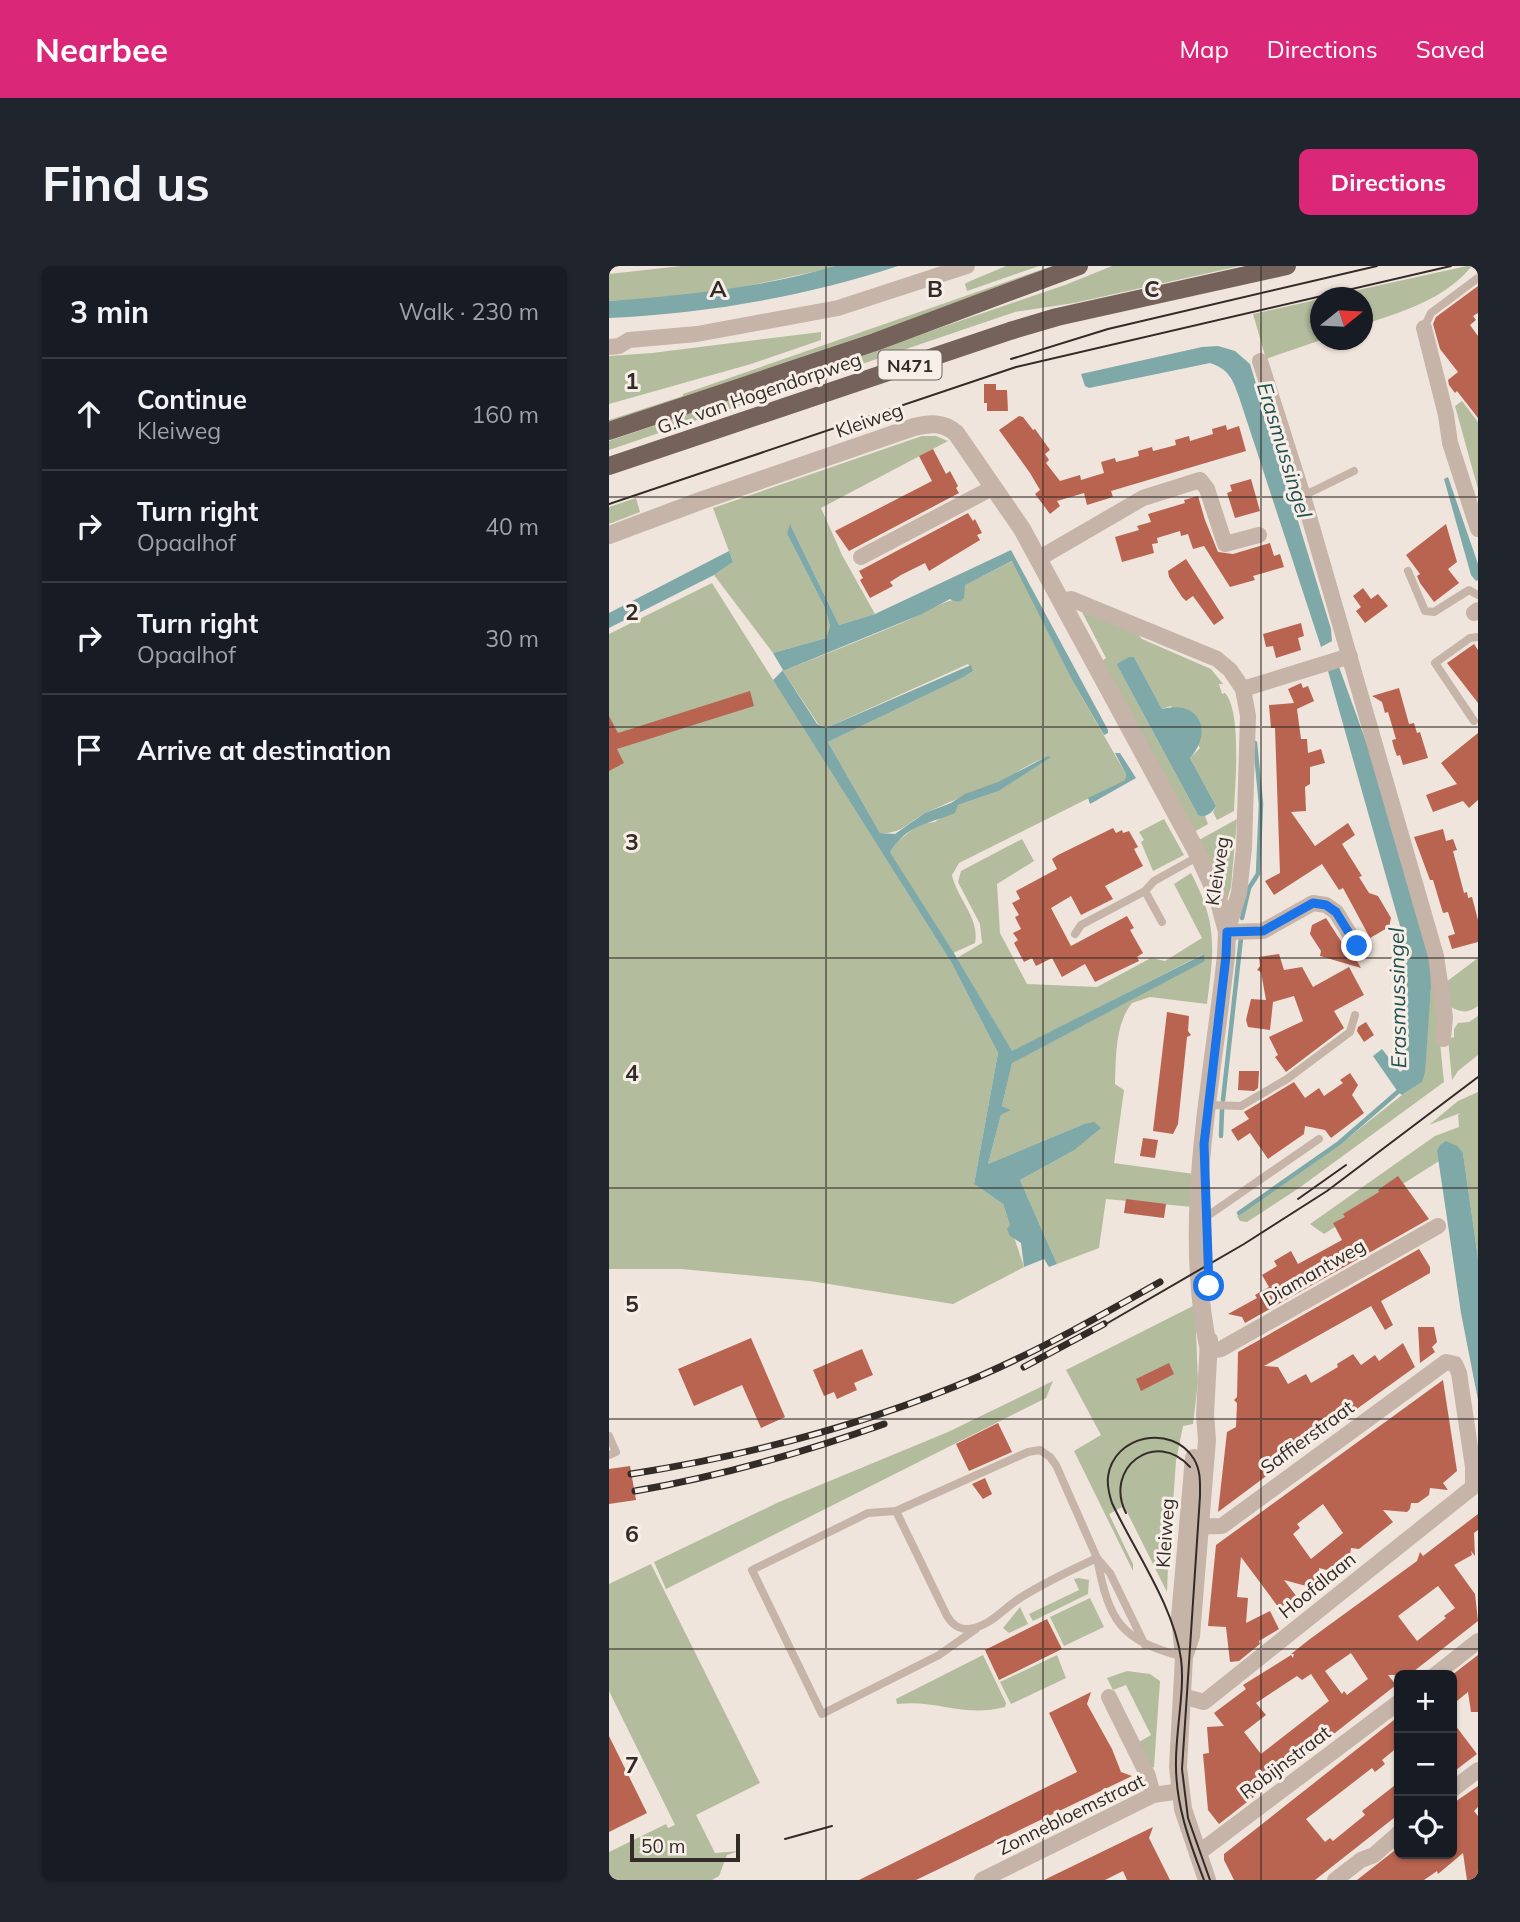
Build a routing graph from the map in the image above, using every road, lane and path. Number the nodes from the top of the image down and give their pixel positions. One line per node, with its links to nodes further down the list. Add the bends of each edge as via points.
1 (967, 266): 7 (street, via 838,308 697,334)
2 (1079, 266): 10 (main road, G.K. van Hogendorpweg / N471, via 887,337)
3 (1287, 266): 11 (main road, G.K. van Hogendorpweg / N471, via 1057,317)
4 (1478, 278): 5 (lane, via 1431,313)
5 (1424, 328): 15 (street, via 1450,443)
6 (609, 337): 7 (street)
7 (629, 340): 8 (street)
8 (609, 347)
9 (1260, 361): 14 (street)
10 (609, 430)
11 (609, 466)
12 (1354, 471): 14 (lane)
13 (994, 487): 16 (street, Kleiweg, via 956,433 942,425 925,424); 18 (street); 19 (street, Kleiweg)
14 (1303, 496): 24 (street)
15 (1478, 529)
16 (609, 535)
17 (1259, 535): 19 (street, via 1225,544 1207,488 1200,480 1143,498)
18 (861, 557)
19 (1038, 559): 22 (street, Kleiweg)
20 (1408, 571): 21 (lane, via 1425,611 1434,612 1469,590)
21 (1478, 595)
22 (1061, 601): 25 (street, via 1071,599 1217,659); 27 (street, Kleiweg)
23 (1478, 637): 26 (lane, via 1435,663)
24 (1350, 656): 25 (street); 34 (street, via 1436,956 1445,1017)
25 (1243, 689): 30 (street, Kleiweg, via 1248,716 1244,848 1239,893)
26 (1474, 721)
27 (1199, 856): 28 (lane); 30 (street, Kleiweg)
28 (1145, 891): 29 (lane); 31 (lane, via 1081,925)
29 (1161, 922)
30 (1227, 932): 32 (street, via 1263,931 1313,903 1336,912); 35 (street, Kleiweg)
31 (1075, 934)
32 (1357, 946)
33 (1355, 1015): 35 (lane, via 1350,1032 1287,1079 1241,1106)
34 (1443, 1039)
35 (1209, 1104): 37 (street, Kleiweg)
36 (1319, 1139): 38 (lane)
37 (1204, 1144): 38 (street, Kleiweg); 40 (street, Kleiweg, via 1198,1229 1200,1292)
38 (1206, 1217): 40 (street, Kleiweg)
39 (1438, 1226): 40 (street, Diamantweg, via 1221,1349)
40 (1209, 1351): 45 (street, Kleiweg, via 1207,1440)
41 (1446, 1362): 45 (street, Saffierstraat, via 1222,1526); 52 (street, Hoofdlaan, via 1455,1364 1459,1373 1473,1486 1204,1702)
42 (609, 1436): 43 (lane, via 616,1452)
43 (609, 1455)
44 (896, 1511): 46 (lane, via 1040,1450 1056,1465); 47 (lane, via 952,1624 967,1629); 47 (lane, via 868,1513 752,1570 822,1714 939,1655)
45 (1193, 1527): 50 (street, Kleiweg, via 1191,1636)
46 (1097, 1558): 47 (lane, via 1020,1598); 49 (lane, via 1110,1573); 49 (lane, via 1103,1589 1121,1629)
47 (981, 1625)
48 (1478, 1641): 51 (street)
49 (1145, 1645): 50 (lane)
50 (1184, 1657): 52 (street, Kleiweg)
51 (1441, 1670)
52 (1182, 1696): 57 (street, Kleiweg)
53 (1109, 1697): 58 (street)
54 (1394, 1706): 60 (street, Robijnstraat)
55 (1478, 1770): 56 (street)
56 (1457, 1786)
57 (1181, 1791): 58 (street, Zonnebloemstraat); 60 (street, Kleiweg)
58 (1153, 1795): 61 (street, Zonnebloemstraat)
59 (1394, 1837): 63 (street)
60 (1197, 1854): 62 (street, Kleiweg)
61 (982, 1880)
62 (1207, 1880)
63 (1335, 1880)

